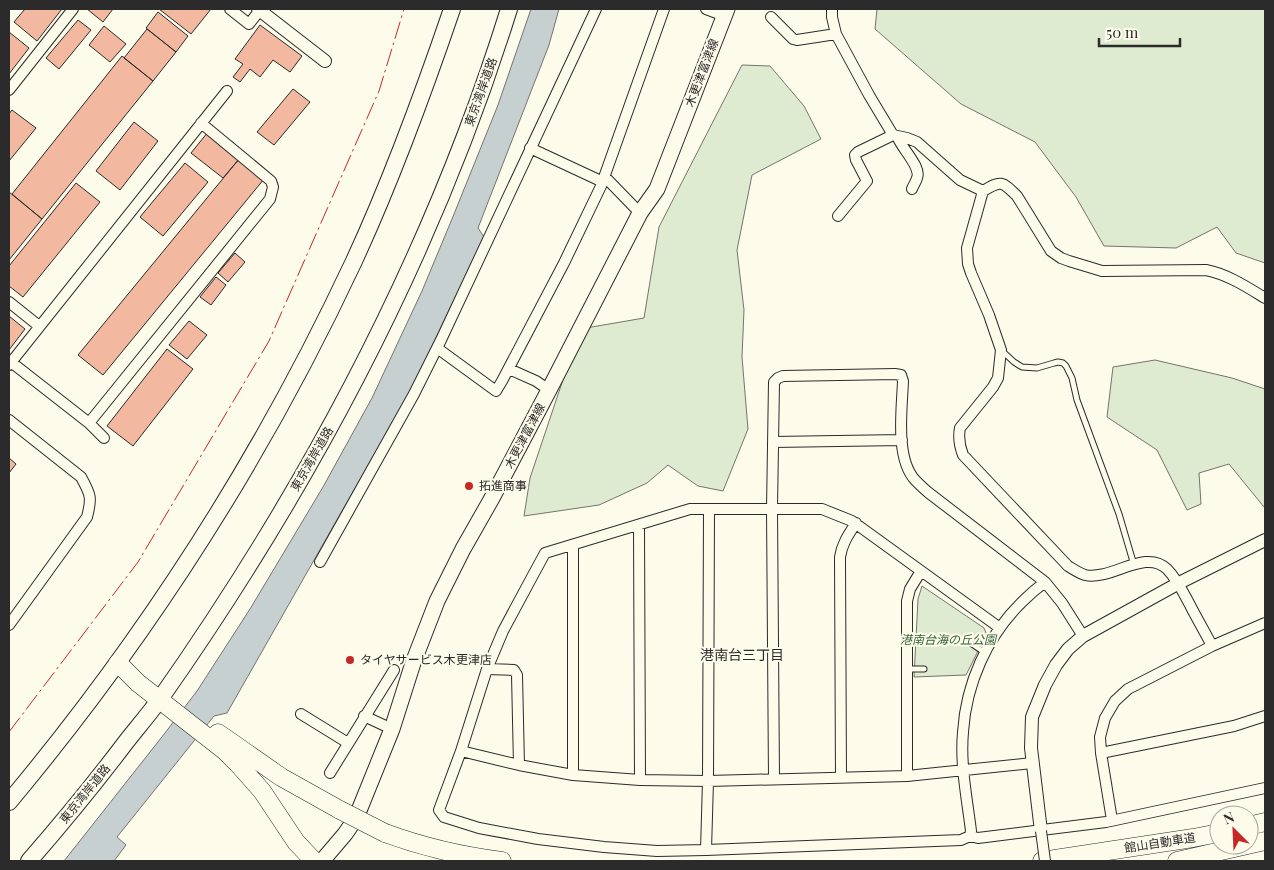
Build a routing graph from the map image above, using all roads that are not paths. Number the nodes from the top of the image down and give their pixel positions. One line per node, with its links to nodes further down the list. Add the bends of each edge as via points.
1 (73, 9): 14 (street)
2 (230, 9): 3 (street, via 249,24)
3 (259, 9): 13 (street)
4 (452, 9): 55 (highway, via 400,154 318,334 248,465)
5 (509, 9): 60 (highway, 東京湾岸道路, via 436,209 346,400 248,567)
6 (596, 9): 18 (street)
7 (664, 9): 19 (street)
8 (706, 9): 10 (street)
9 (832, 9): 12 (street)
10 (726, 12): 22 (main road, 木更津富津線, via 657,189)
11 (771, 17): 12 (street, via 793,39)
12 (836, 34): 17 (street)
13 (325, 61)
14 (9, 90)
15 (227, 91): 16 (street)
16 (201, 123): 26 (street); 33 (street, via 271,181 270,199)
17 (895, 136): 20 (street, via 916,168 918,177); 21 (street, via 917,142 960,180); 23 (street, via 855,154 867,180)
18 (530, 148): 19 (street); 27 (street)
19 (604, 180): 22 (street); 30 (street)
20 (912, 189)
21 (982, 191): 24 (street, via 996,183 1011,190 1051,251 1061,258 1102,271 1206,270 1223,275); 28 (street, via 967,248 968,264)
22 (640, 213): 31 (main road, 木更津富津線)
23 (838, 216)
24 (1265, 298)
25 (9, 302): 26 (street)
26 (39, 326): 29 (street)
27 (437, 348): 30 (street, via 496,391); 43 (street)
28 (1001, 350): 44 (lane, via 1022,366 1037,368 1054,362 1066,366); 44 (street, via 998,378 960,428 959,446 964,455 1077,572 1100,575)
29 (10, 363): 33 (street)
30 (509, 369): 31 (street)
31 (549, 390): 64 (main road, 木更津富津線, via 437,601)
32 (9, 420): 49 (street, via 81,477 91,501 87,517)
33 (89, 424): 34 (street)
34 (104, 438)
35 (902, 440): 36 (street); 36 (street, via 903,382 901,375 895,374 778,378 774,382); 46 (street, via 905,462 913,479)
36 (773, 442): 38 (street)
37 (708, 509): 38 (street); 40 (street, via 690,509); 78 (street)
38 (772, 509): 39 (street, via 822,509); 76 (street)
39 (856, 524): 45 (street); 75 (street, via 845,539 840,557)
40 (639, 525): 42 (street); 77 (street)
41 (1265, 540): 47 (street)
42 (573, 546): 56 (street, via 545,553); 73 (street)
43 (320, 562)
44 (1134, 565): 47 (street, via 1148,561 1157,563)
45 (921, 571): 50 (street); 57 (street, via 907,601)
46 (1045, 582): 50 (street, via 1021,602); 51 (street)
47 (1179, 583): 51 (street); 53 (street)
48 (1265, 623): 53 (street)
49 (9, 625)
50 (1000, 628): 54 (street)
51 (1083, 636): 69 (street, via 1056,665 1032,717)
52 (968, 641): 54 (lane)
53 (1212, 646): 68 (street, via 1128,689 1115,701 1105,718 1100,737)
54 (984, 652): 71 (street, via 966,706)
55 (118, 663): 60 (highway, via 138,683); 80 (highway)
56 (488, 669): 67 (street); 70 (street, via 514,670 517,675)
57 (907, 669): 58 (lane); 74 (street)
58 (924, 669)
59 (394, 670): 62 (street)
60 (162, 696): 65 (highway); 87 (highway, 東京湾岸道路)
61 (301, 714): 66 (street)
62 (364, 716): 64 (street); 66 (street)
63 (1265, 716): 68 (street, via 1234,726)
64 (392, 730): 89 (main road, 木更津富津線, via 356,818)
65 (214, 736): 88 (highway, via 253,780 296,842); 90 (highway, bridge, via 281,777 385,833 436,850)
66 (348, 742): 72 (street)
67 (461, 751): 70 (street); 86 (street, via 439,810 444,817 479,828 538,839 656,851)
68 (1101, 753): 81 (street)
69 (1032, 763): 71 (street); 82 (street)
70 (519, 765): 73 (street)
71 (964, 771): 74 (street); 84 (street)
72 (330, 774)
73 (573, 775): 77 (street)
74 (907, 776): 75 (street)
75 (841, 778): 76 (street)
76 (774, 779): 78 (street)
77 (640, 780): 78 (street)
78 (708, 780): 86 (street)
79 (1265, 788): 81 (street)
80 (9, 802)
81 (1112, 820): 82 (street)
82 (1041, 831): 84 (street, via 978,838); 91 (street, bridge)
83 (1209, 835): 91 (highway, 館山自動車道)
84 (970, 836): 86 (street, via 960,840)
85 (1265, 841): 92 (highway, 館山自動車道)
86 (706, 850)
87 (29, 861)
88 (314, 861)
89 (322, 861)
90 (502, 861)
91 (1043, 861)
92 (1177, 861)

